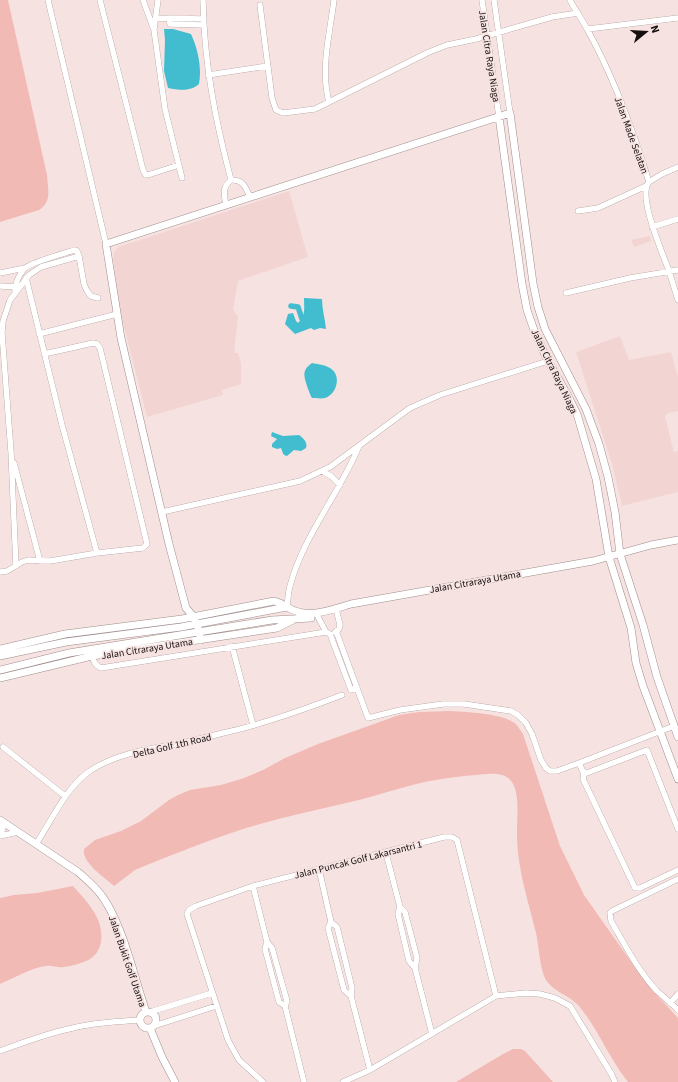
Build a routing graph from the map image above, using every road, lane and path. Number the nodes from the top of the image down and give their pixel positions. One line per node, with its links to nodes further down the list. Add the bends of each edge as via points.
1 (48, 0): 34 (street)
2 (100, 0): 24 (street, via 142,170 146,175)
3 (143, 0): 16 (street)
4 (158, 0): 12 (street)
5 (203, 0): 14 (street)
6 (334, 0): 21 (street, via 326,64)
7 (482, 0): 18 (street, Jalan Citra Raya Niaga)
8 (494, 0): 17 (street, Jalan Citra Raya Niaga)
9 (570, 0): 11 (street, Jalan Made Selatan)
10 (260, 5): 19 (street)
11 (578, 13): 15 (street, Jalan Made Selatan); 17 (street, via 552,17)
12 (156, 18): 14 (street, via 169,18 170,24); 16 (street)
13 (678, 18): 15 (street)
14 (204, 22): 20 (street)
15 (588, 29): 28 (street, Jalan Made Selatan, via 627,118)
16 (154, 30): 24 (street, via 165,109)
17 (498, 32): 18 (street); 22 (street, Jalan Citra Raya Niaga)
18 (486, 37): 21 (street, via 447,45 429,52); 23 (street, Jalan Citra Raya Niaga)
19 (267, 66): 20 (street); 21 (street, via 274,107 278,112 308,111)
20 (208, 75): 27 (street)
21 (329, 102)
22 (510, 113): 23 (street); 50 (street, Jalan Citra Raya Niaga, via 533,283 538,307)
23 (500, 117): 29 (street); 51 (street, Jalan Citra Raya Niaga, via 522,284 535,332)
24 (179, 165): 26 (street)
25 (678, 167): 28 (street)
26 (182, 178)
27 (231, 180): 29 (street, via 242,182); 30 (street, via 224,190)
28 (647, 184): 31 (street, via 598,208); 33 (street, Jalan Made Selatan)
29 (250, 197): 30 (street)
30 (226, 205): 34 (street)
31 (578, 211)
32 (678, 219): 33 (street)
33 (652, 226): 38 (street, Jalan Made Selatan)
34 (106, 244): 46 (street)
35 (79, 256): 36 (street, via 75,250); 40 (street, via 41,267); 44 (street, via 87,291 91,296)
36 (25, 268): 39 (street); 42 (street)
37 (678, 270): 38 (street)
38 (669, 272): 43 (street); 45 (street, Jalan Made Selatan)
39 (0, 273)
40 (26, 278): 42 (street); 48 (street)
41 (0, 286): 42 (street)
42 (17, 288): 47 (street, via 6,310)
43 (566, 293)
44 (98, 298)
45 (678, 300)
46 (116, 314): 48 (street); 56 (street)
47 (1, 333): 53 (street)
48 (39, 334): 49 (street)
49 (44, 354): 58 (street); 58 (street, via 93,343 97,344 101,352 147,544 143,548)
50 (560, 358): 51 (street); 59 (street, Jalan Citra Raya Niaga, via 586,409 599,444 615,512)
51 (548, 361): 52 (street, via 440,395 410,408); 60 (street, Jalan Citra Raya Niaga, via 577,414 596,479)
52 (359, 446): 54 (street); 55 (street)
53 (12, 452): 61 (street); 62 (street)
54 (322, 471): 55 (street); 56 (street, via 300,481)
55 (340, 485): 64 (street, via 301,557 290,586)
56 (162, 512): 65 (street)
57 (678, 540): 59 (street, Jalan Citraraya Utama)
58 (97, 554): 61 (street)
59 (620, 554): 60 (street, Jalan Citraraya Utama); 85 (street, Jalan Citra Raya Niaga)
60 (609, 557): 66 (street, Jalan Citraraya Utama, via 351,604); 86 (street, Jalan Citra Raya Niaga, via 631,628 636,663)
61 (40, 561): 62 (street, via 28,560)
62 (16, 566): 63 (street)
63 (0, 572)
64 (286, 607): 66 (street, Jalan Citraraya Utama, via 303,614); 67 (street, Jalan Citraraya Utama, via 274,601); 70 (street, Jalan Citraraya Utama)
65 (186, 608): 67 (street); 69 (street)
66 (333, 610): 68 (street, Jalan Citraraya Utama); 72 (street, via 340,625)
67 (193, 616): 69 (street, Jalan Citraraya Utama); 70 (street)
68 (318, 617): 73 (street); 74 (street, Jalan Citraraya Utama, via 272,620)
69 (182, 619): 71 (street); 77 (street, Jalan Citraraya Utama, via 65,634)
70 (197, 624): 71 (street, Jalan Citraraya Utama); 74 (street)
71 (181, 627): 75 (street); 78 (street, Jalan Citraraya Utama, via 66,642)
72 (336, 631): 73 (street); 82 (street)
73 (328, 633): 76 (street); 82 (street, via 351,690)
74 (200, 636): 75 (street, Jalan Citraraya Utama)
75 (182, 639): 79 (street, Jalan Citraraya Utama); 80 (street, Jalan Citraraya Utama, via 69,653)
76 (232, 646): 79 (street, via 101,668 94,663); 84 (street)
77 (0, 649)
78 (0, 656)
79 (92, 656): 81 (street, Jalan Citraraya Utama)
80 (0, 670)
81 (0, 678)
82 (357, 687): 89 (street, via 368,718 443,704 464,704 511,711 526,723 546,768 557,771)
83 (342, 695): 84 (street, Delta Golf 1th Road)
84 (253, 726): 92 (street, Delta Golf 1th Road, via 153,748 112,760 87,773)
85 (674, 726): 86 (street); 87 (street, Jalan Citra Raya Niaga)
86 (660, 731): 89 (street); 91 (street, Jalan Citra Raya Niaga)
87 (678, 737)
88 (4, 747): 92 (street)
89 (580, 764): 90 (street)
90 (584, 774): 94 (street, via 647,750); 100 (street, via 583,779 635,888)
91 (678, 779)
92 (65, 796): 97 (street, Delta Golf 1th Road)
93 (0, 820): 95 (street, Jalan Bukit Golf Utama); 96 (street, via 3,828)
94 (678, 829)
95 (18, 832): 96 (street); 97 (street, Jalan Bukit Golf Utama)
96 (0, 836)
97 (36, 844): 111 (street, Jalan Bukit Golf Utama, via 78,872 103,897 111,910)
98 (386, 853): 99 (street, Jalan Puncak Golf Lakarsantri 1); 107 (street, Jalan Puncak Golf Lakarsantri 1, via 444,837 452,836 457,840); 114 (street, via 417,958 415,968)
99 (319, 869): 102 (street, Jalan Puncak Golf Lakarsantri 1); 103 (street)
100 (678, 870)
101 (678, 878): 108 (street, via 610,913 611,921 631,956)
102 (253, 886): 104 (street, Jalan Puncak Golf Lakarsantri 1, via 192,908 187,914); 119 (street, via 267,942 272,948 287,1001 285,1006)
103 (331, 922): 106 (street, via 337,926 352,988); 106 (street, via 328,928 344,990)
104 (212, 993): 109 (street, Jalan Puncak Golf Lakarsantri 1); 111 (street)
105 (678, 994): 108 (street)
106 (351, 996): 116 (street)
107 (496, 996): 114 (street); 121 (street, via 540,994 570,1006)
108 (670, 1003): 110 (street)
109 (216, 1006): 113 (street); 118 (street, Jalan Puncak Golf Lakarsantri 1, via 228,1040 239,1060)
110 (678, 1010)
111 (148, 1012): 112 (street, via 142,1014); 113 (street, via 156,1018 156,1023)
112 (140, 1020): 113 (street, via 143,1026); 115 (street, Jalan Bukit Golf Utama, via 73,1027)
113 (152, 1027): 117 (street)
114 (432, 1034): 116 (street)
115 (0, 1051)
116 (370, 1070): 120 (street)
117 (174, 1082)
118 (263, 1082)
119 (304, 1082)
120 (343, 1082)
121 (615, 1082)

